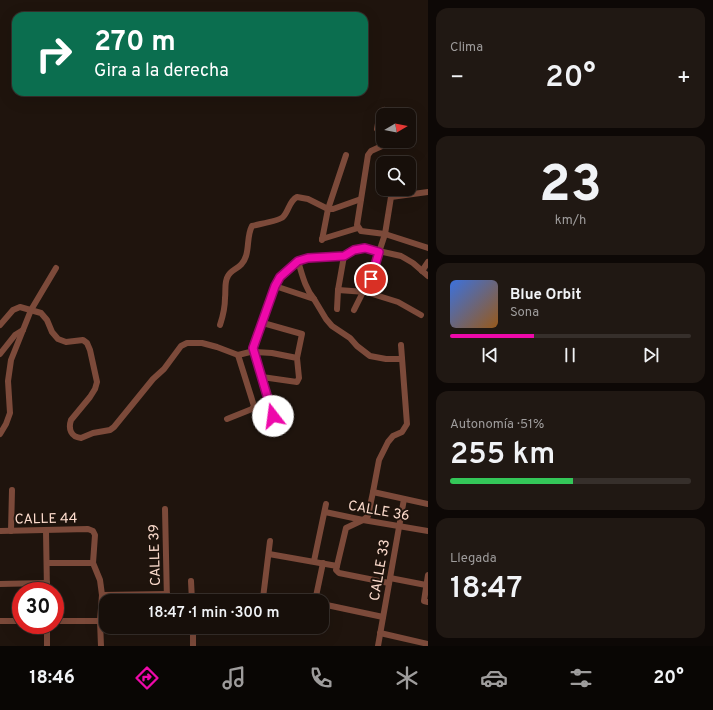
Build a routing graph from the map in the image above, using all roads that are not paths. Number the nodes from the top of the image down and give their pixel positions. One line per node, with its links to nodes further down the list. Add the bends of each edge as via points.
1 (378, 148): 4 (street, via 368,155)
2 (346, 155): 5 (street)
3 (428, 192): 7 (street, via 391,197)
4 (361, 199): 5 (street); 6 (street)
5 (328, 209): 6 (street, via 322,240); 26 (street, via 308,199 297,197 293,199 283,217 252,226 246,259 228,276 225,307)
6 (358, 228): 7 (street, via 361,231)
7 (385, 234): 8 (street); 9 (street)
8 (428, 248)
9 (379, 252): 10 (street, via 365,248 354,250); 14 (street, via 401,256); 18 (street)
10 (344, 256): 11 (street); 17 (street)
11 (298, 261): 16 (street, via 280,277); 19 (street, via 309,293)
12 (428, 262): 14 (street)
13 (56, 268): 21 (street)
14 (422, 271): 15 (street)
15 (428, 276)
16 (275, 286): 19 (street); 24 (street)
17 (338, 290): 18 (street); 20 (street)
18 (365, 292): 22 (street); 23 (street, via 398,302)
19 (314, 299): 33 (street, via 332,326 370,356)
20 (337, 309)
21 (31, 310): 25 (street, via 16,308); 27 (street); 31 (street, via 45,316 58,339 66,342 83,340 88,343 97,382 95,389 69,425 70,431 78,437 114,427 153,379 187,343 209,345)
22 (354, 310)
23 (420, 315)
24 (263, 323): 29 (street); 32 (street, via 302,334)
25 (0, 325)
26 (220, 325)
27 (23, 330): 30 (street, via 15,334); 37 (street, via 11,360 8,381 10,413)
28 (401, 345): 33 (street)
29 (254, 350): 31 (street); 32 (street); 34 (street)
30 (0, 354)
31 (238, 355): 36 (street, via 254,406)
32 (297, 358): 34 (street, via 297,382)
33 (402, 359): 39 (street, via 406,424 402,432 388,442 379,460)
34 (262, 377): 35 (street)
35 (273, 416)
36 (227, 419)
37 (0, 434)
38 (12, 490): 48 (street)
39 (373, 492): 40 (street); 45 (street, via 368,516)
40 (404, 499): 42 (street); 46 (street, CALLE 33)
41 (326, 504): 44 (street)
42 (428, 504)
43 (165, 509): 66 (street, CALLE 39)
44 (325, 512): 45 (street, CALLE 36); 53 (street)
45 (363, 520): 46 (street, CALLE 36); 57 (street, via 346,528)
46 (400, 526): 50 (street, CALLE 36); 59 (street, CALLE 33)
47 (0, 531): 48 (street, CALLE 44)
48 (11, 531): 49 (street, CALLE 44)
49 (46, 531): 55 (street); 56 (street, CALLE 44, via 92,531 95,535)
50 (428, 531)
51 (270, 541): 52 (street)
52 (269, 554): 53 (street); 68 (street)
53 (314, 561): 54 (street)
54 (323, 562): 57 (street); 69 (street)
55 (47, 563): 56 (street); 61 (street)
56 (93, 563): 65 (street, via 100,580)
57 (337, 569): 59 (street)
58 (428, 575): 64 (street)
59 (390, 580): 64 (street); 72 (street, CALLE 33)
60 (191, 581): 67 (street)
61 (47, 582)
62 (0, 584): 63 (street)
63 (12, 584)
64 (426, 586): 70 (street)
65 (102, 594)
66 (167, 594)
67 (192, 594)
68 (262, 594)
69 (316, 594)
70 (426, 602)
71 (329, 605): 72 (street)
72 (383, 617): 77 (street, CALLE 33)
73 (0, 621): 74 (street)
74 (12, 621)
75 (64, 621): 76 (street)
76 (99, 621)
77 (380, 633): 81 (street); 85 (street, CALLE 33)
78 (47, 634): 82 (street)
79 (101, 634): 83 (street)
80 (193, 634): 84 (street)
81 (428, 644)
82 (47, 646)
83 (100, 646)
84 (194, 646)
85 (378, 646)

